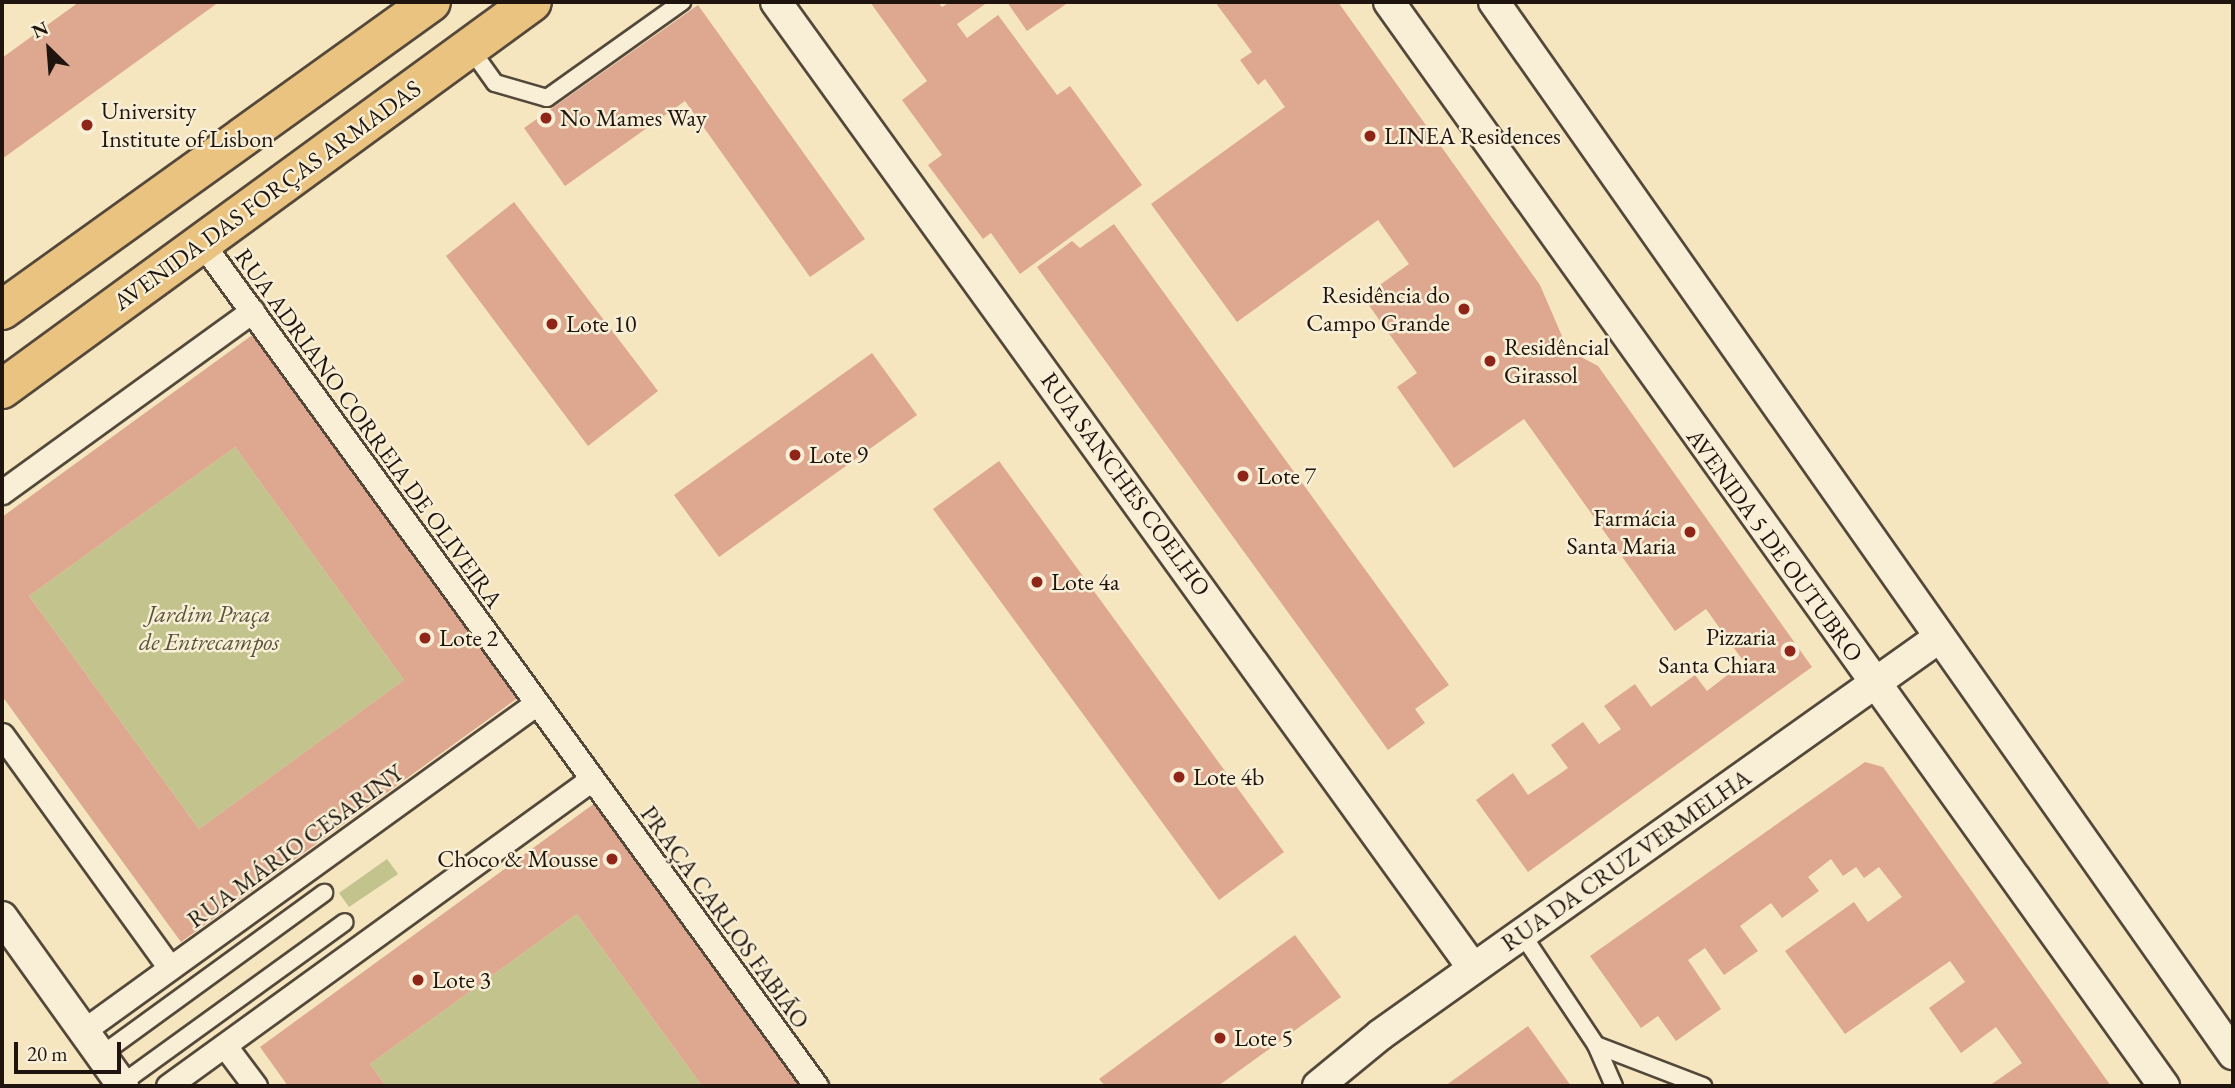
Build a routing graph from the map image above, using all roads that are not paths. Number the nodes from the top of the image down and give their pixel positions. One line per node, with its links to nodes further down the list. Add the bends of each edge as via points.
1 (431, 2): 9 (main road)
2 (532, 2): 7 (main road, AVENIDA DAS FORÇAS ARMADAS)
3 (682, 2): 7 (lane, via 547,98 495,83)
4 (776, 2): 23 (street, RUA SANCHES COELHO)
5 (1389, 2): 14 (street, AVENIDA 5 DE OUTUBRO)
6 (1494, 2): 13 (street)
7 (469, 47): 8 (main road, AVENIDA DAS FORÇAS ARMADAS)
8 (202, 243): 10 (street, RUA ADRIANO CORREIA DE OLIVEIRA); 11 (main road, AVENIDA DAS FORÇAS ARMADAS)
9 (2, 310)
10 (251, 311): 12 (street); 15 (street, RUA ADRIANO CORREIA DE OLIVEIRA)
11 (2, 389)
12 (2, 492)
13 (1937, 639): 14 (street, RUA DA CRUZ VERMELHA); 27 (street)
14 (1876, 683): 21 (street, RUA DA CRUZ VERMELHA); 36 (street, AVENIDA 5 DE OUTUBRO)
15 (537, 703): 17 (street, RUA ADRIANO CORREIA DE OLIVEIRA); 22 (street, RUA MÁRIO CESARINY)
16 (2, 736): 22 (street)
17 (592, 779): 25 (street); 32 (street, PRAÇA CARLOS FABIÃO)
18 (324, 893): 28 (lane)
19 (2, 917): 24 (street)
20 (345, 922): 29 (lane)
21 (1522, 934): 23 (street, RUA DA CRUZ VERMELHA); 26 (lane)
22 (170, 968): 24 (street, RUA MÁRIO CESARINY)
23 (1473, 968): 33 (street, RUA DA CRUZ VERMELHA)
24 (83, 1031): 28 (street)
25 (225, 1045): 30 (street); 31 (street)
26 (1596, 1045): 34 (lane); 35 (lane)
27 (2233, 1054)
28 (101, 1055): 29 (street)
29 (122, 1085)
30 (169, 1086)
31 (255, 1086)
32 (816, 1086)
33 (1318, 1086)
34 (1614, 1086)
35 (1703, 1086)
36 (2164, 1086)

